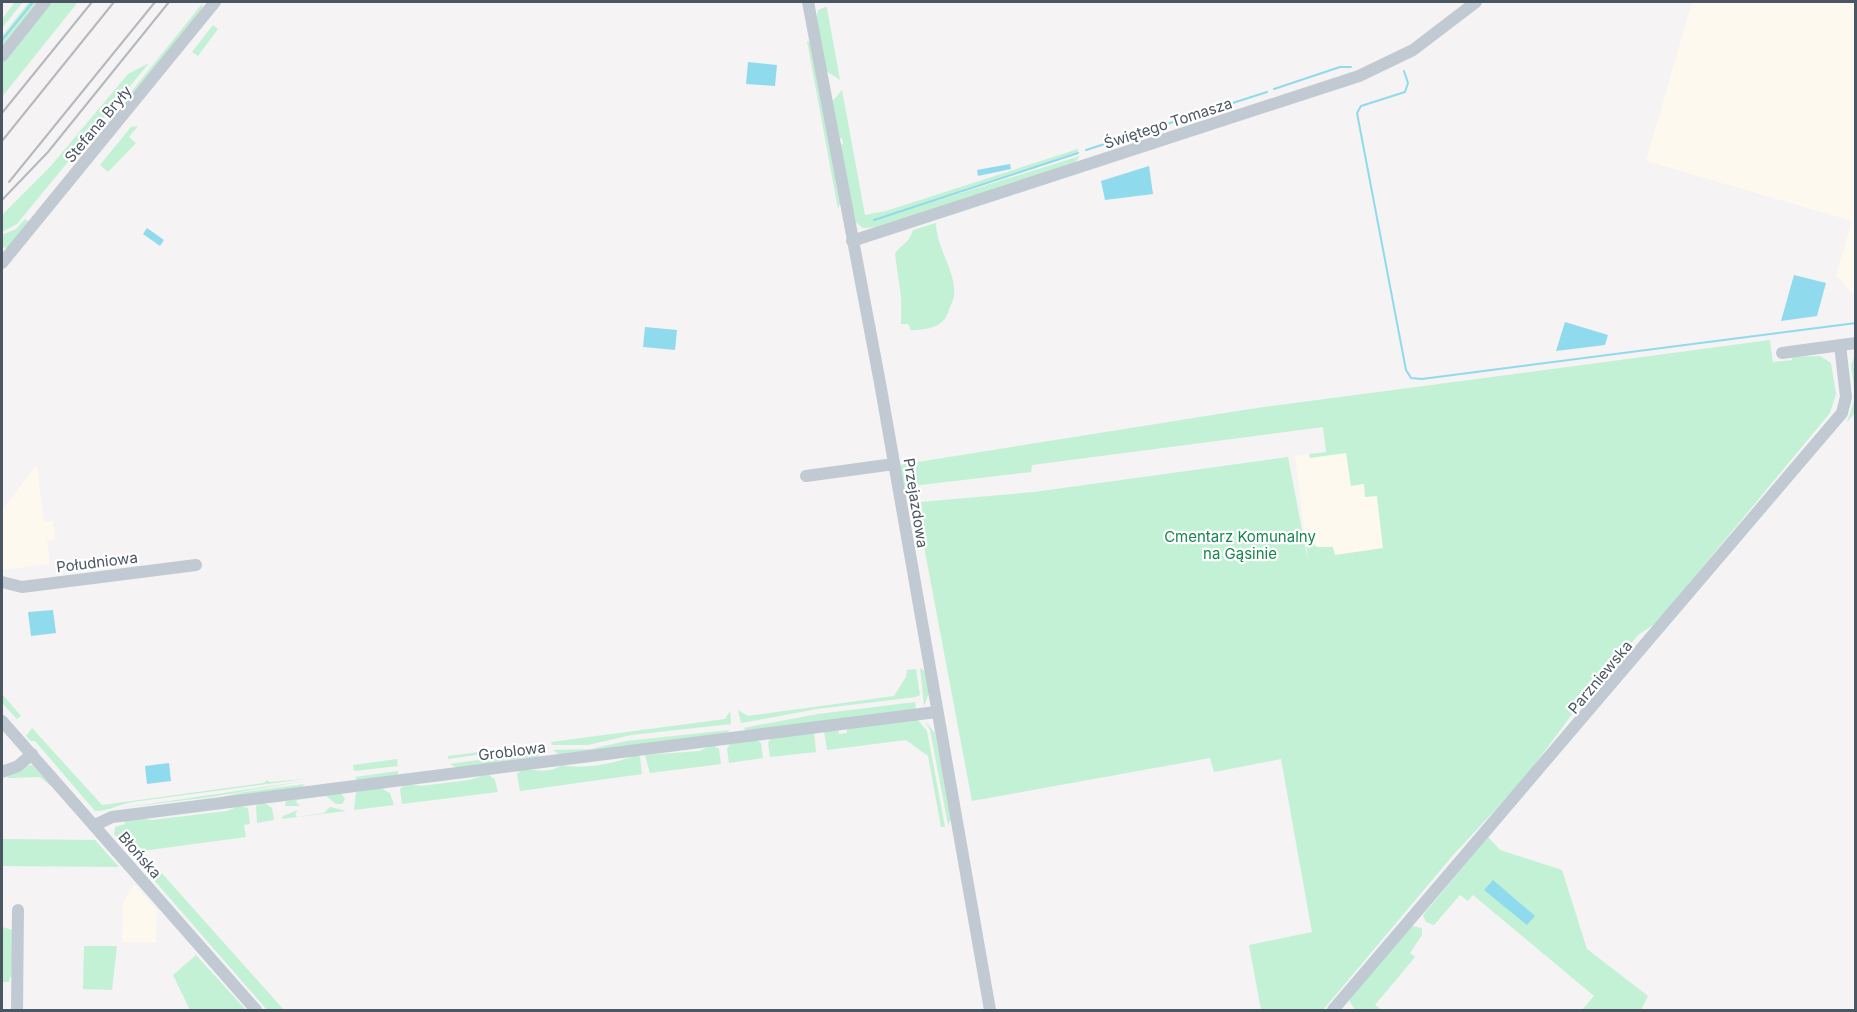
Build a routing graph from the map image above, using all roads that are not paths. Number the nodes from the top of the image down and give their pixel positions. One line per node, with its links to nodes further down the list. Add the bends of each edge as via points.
1 (45, 2): 5 (street)
2 (215, 2): 7 (street, Stefana Bryły)
3 (808, 2): 6 (street, Przejazdowa)
4 (1476, 2): 6 (street, Świętego Tomasza, via 1413,50 1359,76)
5 (2, 56)
6 (852, 241): 11 (street, Przejazdowa)
7 (2, 263)
8 (1856, 344): 9 (street)
9 (1840, 345): 10 (street); 24 (street, Parzniewska, via 1846,397 1842,413)
10 (1782, 353)
11 (894, 464): 12 (street); 15 (street, Przejazdowa)
12 (806, 476)
13 (196, 565): 14 (street, Południowa, via 22,586)
14 (2, 582)
15 (936, 712): 19 (street, Groblowa, via 112,817); 23 (street, Przejazdowa)
16 (2, 721): 17 (street, Błońska)
17 (32, 754): 18 (street, via 18,766); 19 (street, Błońska)
18 (2, 772)
19 (94, 825): 22 (street, Błońska)
20 (18, 910): 21 (street)
21 (17, 1011)
22 (256, 1011)
23 (990, 1011)
24 (1333, 1011)

